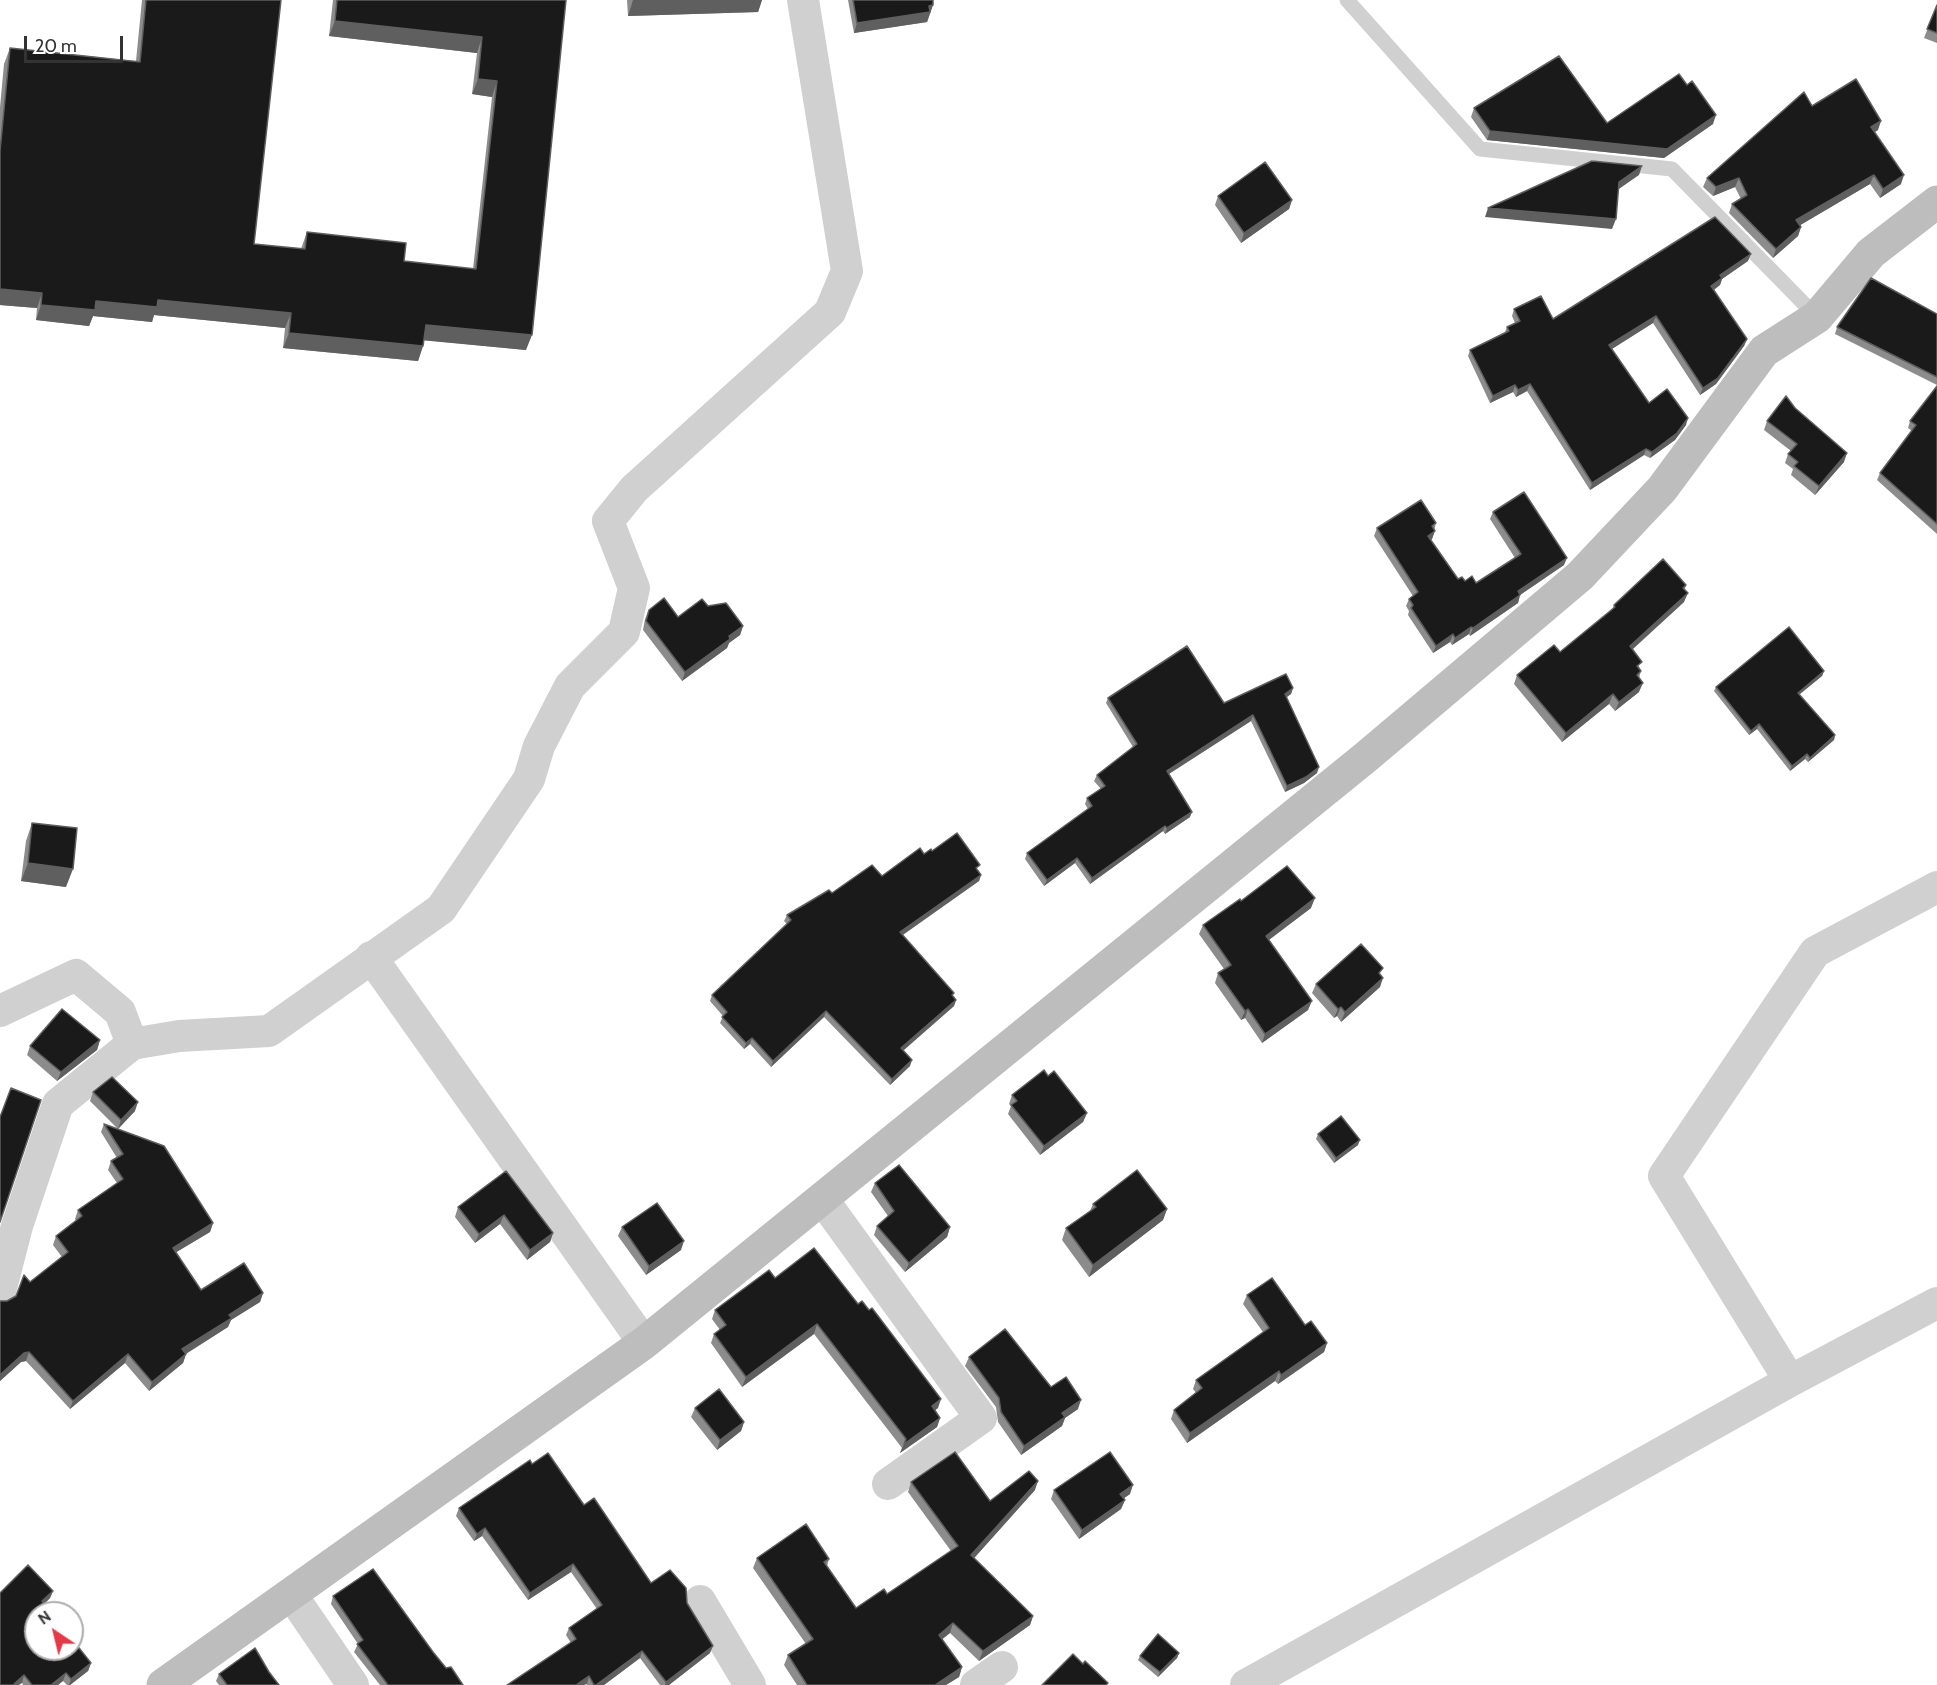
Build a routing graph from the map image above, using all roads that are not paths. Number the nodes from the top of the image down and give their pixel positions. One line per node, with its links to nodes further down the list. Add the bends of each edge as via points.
1 (803, 0): 6 (street, via 847,271 830,312 634,489 608,521 634,588 624,632 570,686 539,746 528,779 441,909)
2 (1347, 0): 4 (lane, via 1480,149 1672,169)
3 (1937, 202): 4 (street, via 1871,253)
4 (1817, 317): 9 (street, via 1764,351 1662,489 1580,576 1366,757)
5 (1937, 887): 13 (street, via 1815,952 1665,1176)
6 (371, 957): 8 (street, via 269,1031 179,1036); 12 (street)
7 (0, 1011): 8 (street, via 76,975 120,1012)
8 (132, 1044): 10 (street, via 58,1104 17,1226)
9 (824, 1200): 12 (street); 14 (street, via 981,1418)
10 (0, 1292)
11 (1937, 1303): 13 (street)
12 (644, 1342): 15 (street)
13 (1790, 1382): 22 (street)
14 (888, 1484)
15 (291, 1594): 18 (street); 19 (street)
16 (700, 1600): 20 (street)
17 (1002, 1667): 21 (street)
18 (163, 1685)
19 (353, 1685)
20 (750, 1685)
21 (976, 1685)
22 (1246, 1685)

